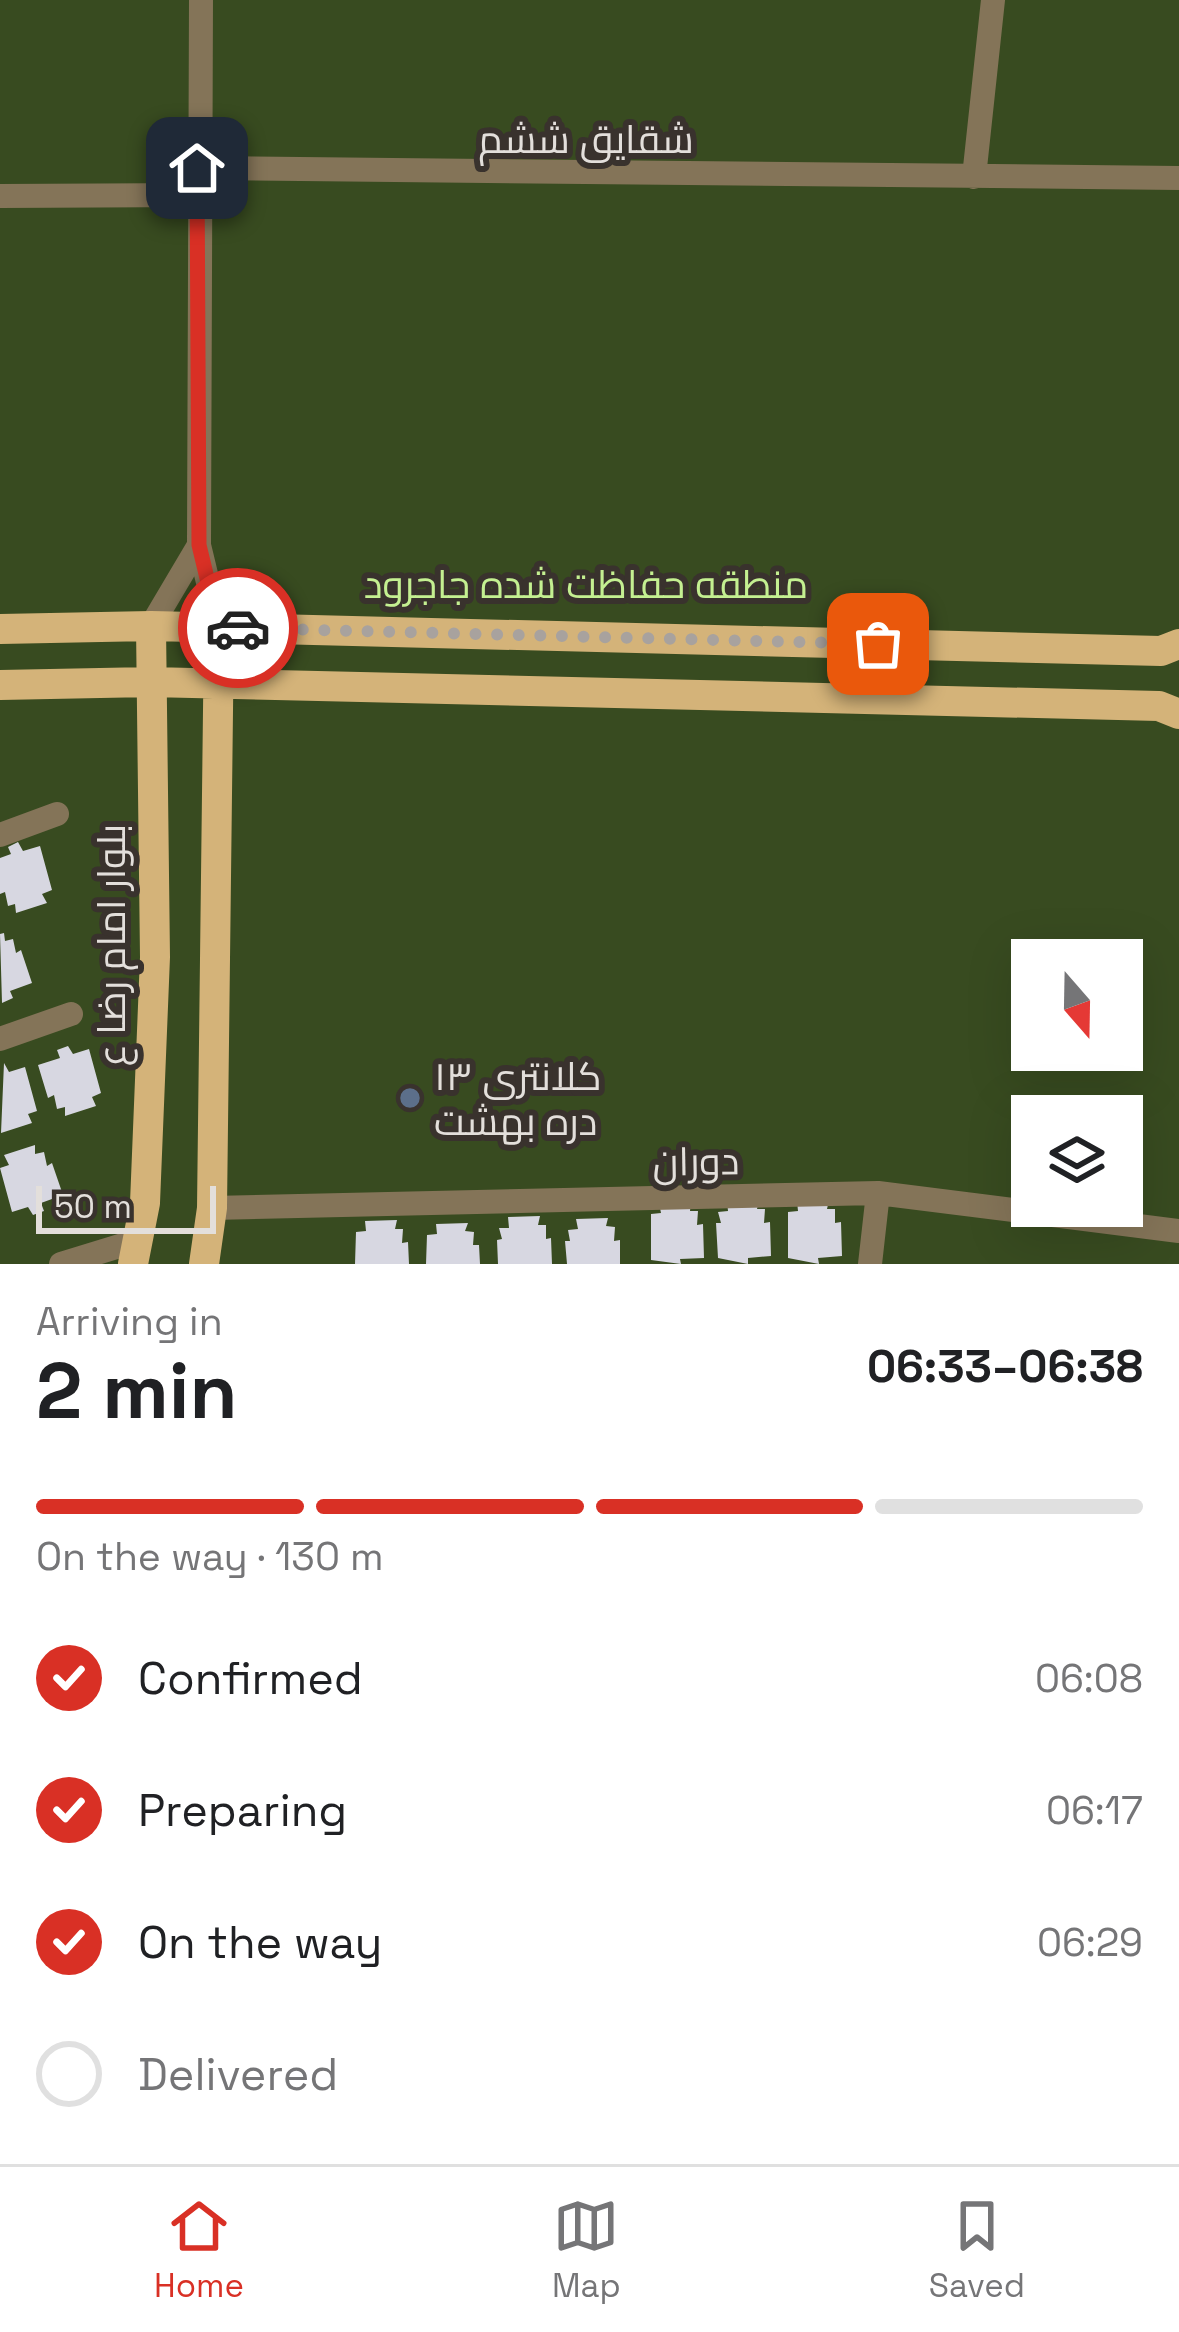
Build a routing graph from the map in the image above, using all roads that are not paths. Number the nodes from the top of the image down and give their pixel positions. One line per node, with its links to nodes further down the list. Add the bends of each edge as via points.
1 (201, 0): 3 (street)
2 (993, 0): 4 (street)
3 (197, 168): 4 (street, شقایق ششم); 6 (street)
4 (974, 177): 5 (street, شقایق ششم)
5 (1179, 178)
6 (196, 195): 7 (street); 8 (street)
7 (0, 196)
8 (199, 545): 9 (street); 10 (street)
9 (151, 626): 10 (main road); 11 (main road); 13 (main road, بلوار امام رضا ع)
10 (219, 628): 12 (main road, via 1161,651); 14 (main road)
11 (0, 629)
12 (1179, 644)
13 (150, 682): 14 (main road); 15 (main road); 24 (main road, بلوار امام رضا ع, via 155,957 145,1202)
14 (218, 683): 16 (main road, via 1159,706); 22 (main road)
15 (0, 685)
16 (1179, 714)
17 (57, 814): 18 (street)
18 (0, 835)
19 (71, 1014): 20 (street)
20 (0, 1040)
21 (878, 1192): 22 (street, دوران); 23 (street, دوران); 27 (street)
22 (212, 1208): 26 (main road)
23 (1179, 1231)
24 (134, 1252): 25 (street)
25 (61, 1264)
26 (204, 1264)
27 (870, 1264)

